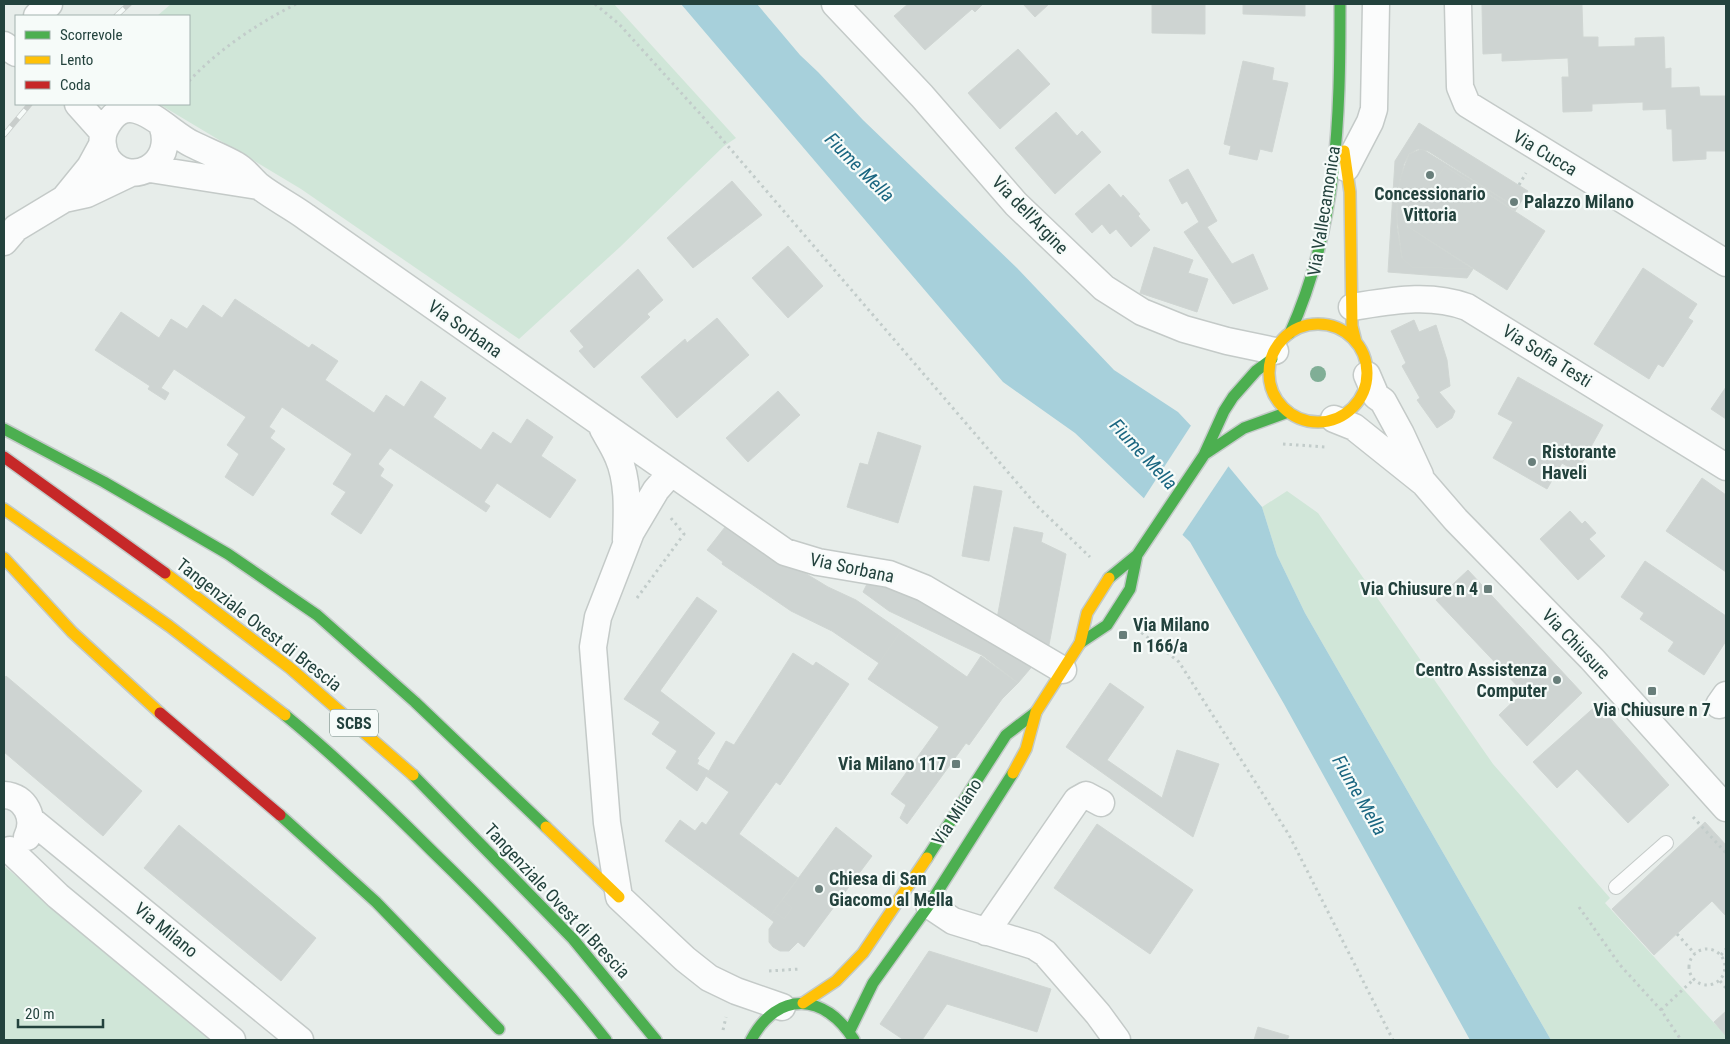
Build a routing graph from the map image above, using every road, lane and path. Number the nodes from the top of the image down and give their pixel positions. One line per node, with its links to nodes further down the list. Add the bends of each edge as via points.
1 (49, 4): 8 (street)
2 (296, 4): 9 (path, via 209,59)
3 (595, 4): 40 (path, via 619,24 703,116 1037,506)
4 (835, 4): 23 (street, Via dell'Argine, via 922,96 1016,204 1104,288 1142,312 1184,329 1227,341)
5 (1340, 4): 12 (main road, Via Vallecamonica)
6 (1376, 4): 15 (street, Via Vallecamonica, via 1374,110)
7 (1458, 4): 20 (street, Via Cucca, via 1460,87 1467,104)
8 (38, 15)
9 (190, 80)
10 (79, 105): 14 (street, Via Sorbana)
11 (114, 107): 13 (street, Via Sorbana, via 142,110); 14 (street, Via Sorbana, via 118,113 109,122)
12 (1338, 115): 15 (main road, Via Vallecamonica); 23 (main road, Via Vallecamonica, via 1327,216 1316,272 1305,302)
13 (162, 125): 16 (street, Via Sorbana, via 166,136 165,149 161,157); 17 (street, Via Sorbana, via 181,139 237,166)
14 (103, 139): 16 (street, Via Sorbana, via 106,157 115,167); 18 (street, Via Sorbana, via 90,167)
15 (1346, 168): 21 (main road, Via Vallecamonica, via 1350,192)
16 (141, 171): 17 (street, Via Sorbana); 18 (street, Via Sorbana, via 87,194)
17 (259, 186): 27 (street, Via Sorbana)
18 (64, 199): 19 (street, Via Sorbana, via 16,228)
19 (4, 242)
20 (1726, 263)
21 (1352, 307): 22 (main road, Via Vallecamonica); 33 (street, Via Sofia Testi, via 1429,298 1468,307)
22 (1356, 342): 23 (main road, via 1345,332 1318,324 1304,327); 24 (main road, via 1364,357)
23 (1279, 348): 25 (main road, via 1270,374 1278,401); 31 (main road, Via Milano, via 1233,397)
24 (1367, 375): 26 (main road, via 1365,389 1358,402); 35 (street, Via Chiusure, via 1376,396 1383,401 1401,434)
25 (1288, 412): 26 (main road, via 1302,420); 31 (main road, Via Milano, via 1263,418 1236,431)
26 (1334, 420): 35 (street, Via Chiusure, via 1354,427)
27 (601, 425): 34 (street, Via Sorbana); 37 (street, via 618,457 624,482 628,510)
28 (4, 429): 55 (main road, via 228,554 317,615 415,702)
29 (1277, 443): 30 (path)
30 (1328, 447)
31 (1204, 455): 38 (main road, Via Milano)
32 (4, 457): 77 (main road, Tangenziale Ovest di Brescia / SCBS, via 290,668 401,763 573,939)
33 (1726, 467)
34 (663, 482): 37 (street, via 631,532); 41 (path, via 666,512 684,534); 44 (street, Via Sorbana, via 785,552 818,562 889,574 924,588)
35 (1424, 483): 48 (street, Via Chiusure, via 1592,659)
36 (4, 509): 76 (main road, SCBS, via 130,597 267,701 375,795 486,904)
37 (626, 546): 55 (street, via 598,617 593,647 607,823)
38 (1136, 555): 40 (main road, Via Milano); 43 (main road, Via Milano, via 1130,589 1107,624)
39 (4, 558): 72 (main road, via 115,673 361,887 416,941)
40 (1111, 575): 43 (main road, Via Milano, via 1087,613)
41 (632, 604)
42 (1134, 621): 80 (path, via 1142,633 1179,662 1289,835)
43 (1080, 643): 44 (main road, Via Milano)
44 (1063, 670): 45 (main road, Via Milano)
45 (1036, 712): 56 (main road, Via Milano, via 1026,749 1013,774); 68 (main road, Via Milano, via 1006,735 962,807 863,953 836,981)
46 (4, 795): 50 (street, Via Milano, via 17,798 24,804)
47 (1101, 803): 58 (street, via 1086,795 1077,800)
48 (1726, 808)
49 (1693, 817): 53 (path)
50 (31, 820): 52 (street, via 28,836 17,848); 75 (street, Via Milano)
51 (1666, 843): 54 (lane)
52 (7, 851): 74 (street)
53 (1726, 853)
54 (1616, 887)
55 (619, 897): 68 (street, via 703,974 722,985)
56 (929, 906): 58 (street, via 953,921); 71 (main road, Via Milano, via 873,983)
57 (1579, 907): 69 (path, via 1634,983)
58 (986, 932): 79 (street, via 1034,946 1049,958 1098,1014)
59 (1677, 934): 61 (path)
60 (1726, 949): 62 (path)
61 (1695, 954): 62 (path, via 1708,949); 65 (path, via 1689,966)
62 (1720, 955): 66 (path, via 1726,968)
63 (808, 967): 64 (path)
64 (761, 971)
65 (1693, 980): 66 (path, via 1706,986); 69 (path)
66 (1720, 981): 67 (path)
67 (1726, 988)
68 (793, 1005): 71 (main road, Via Milano, via 830,1011 841,1019); 78 (main road, Via Milano, via 766,1017)
69 (1660, 1010): 81 (path)
70 (727, 1014): 73 (path)
71 (852, 1035)
72 (502, 1037)
73 (723, 1038)
74 (232, 1040)
75 (300, 1040)
76 (606, 1040)
77 (656, 1040)
78 (751, 1040)
79 (1116, 1040)
80 (1393, 1040)
81 (1682, 1040)

